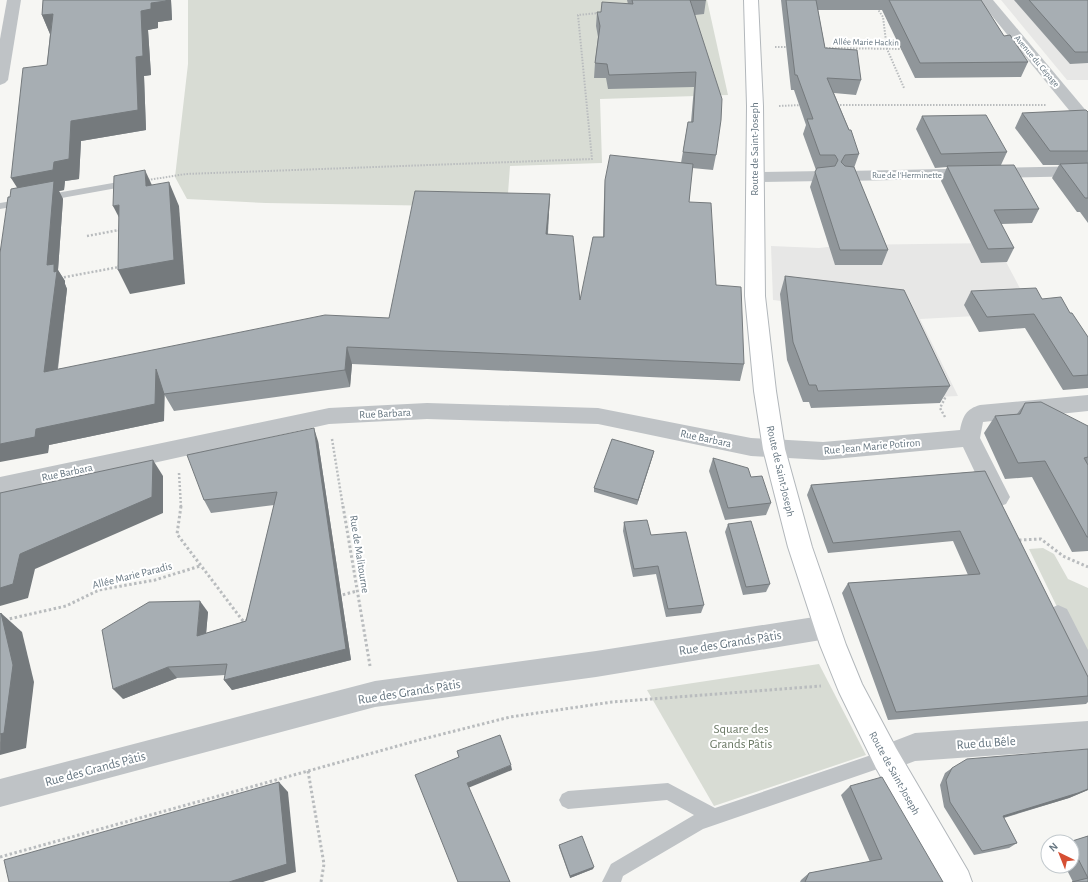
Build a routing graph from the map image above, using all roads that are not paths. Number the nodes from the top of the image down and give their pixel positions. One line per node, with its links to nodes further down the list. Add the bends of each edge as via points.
1 (14, 0): 4 (street)
2 (751, 0): 9 (street, Route de Saint-Joseph, via 755,106)
3 (986, 0): 5 (street, Avenue du Cépage)
4 (0, 80)
5 (1088, 123)
6 (1088, 171): 8 (street, Rue de l'Herminette)
7 (824, 176): 9 (street)
8 (846, 176)
9 (754, 177): 14 (street, Route de Saint-Joseph, via 755,296)
10 (124, 184): 11 (lane)
11 (0, 206)
12 (1088, 403): 13 (street, via 980,413 973,418)
13 (969, 438): 14 (street, Rue Jean Marie Potiron, via 823,451); 16 (street)
14 (774, 449): 15 (street, Rue Barbara, via 751,447 598,416 427,411 329,416); 18 (street, Route de Saint-Joseph, via 800,547)
15 (0, 487)
16 (1019, 540)
17 (1047, 595): 19 (street)
18 (826, 627): 21 (street, Route de Saint-Joseph, via 852,692); 22 (street, Rue des Grands Pâtis, via 596,664 375,694)
19 (1088, 677)
20 (1088, 735): 21 (street, Rue du Bêle, via 916,747)
21 (886, 758): 24 (lane); 26 (street, Route de Saint-Joseph)
22 (0, 793)
23 (568, 800): 24 (lane, via 668,791)
24 (714, 817): 25 (lane, via 699,822 617,870)
25 (611, 882)
26 (957, 882)

